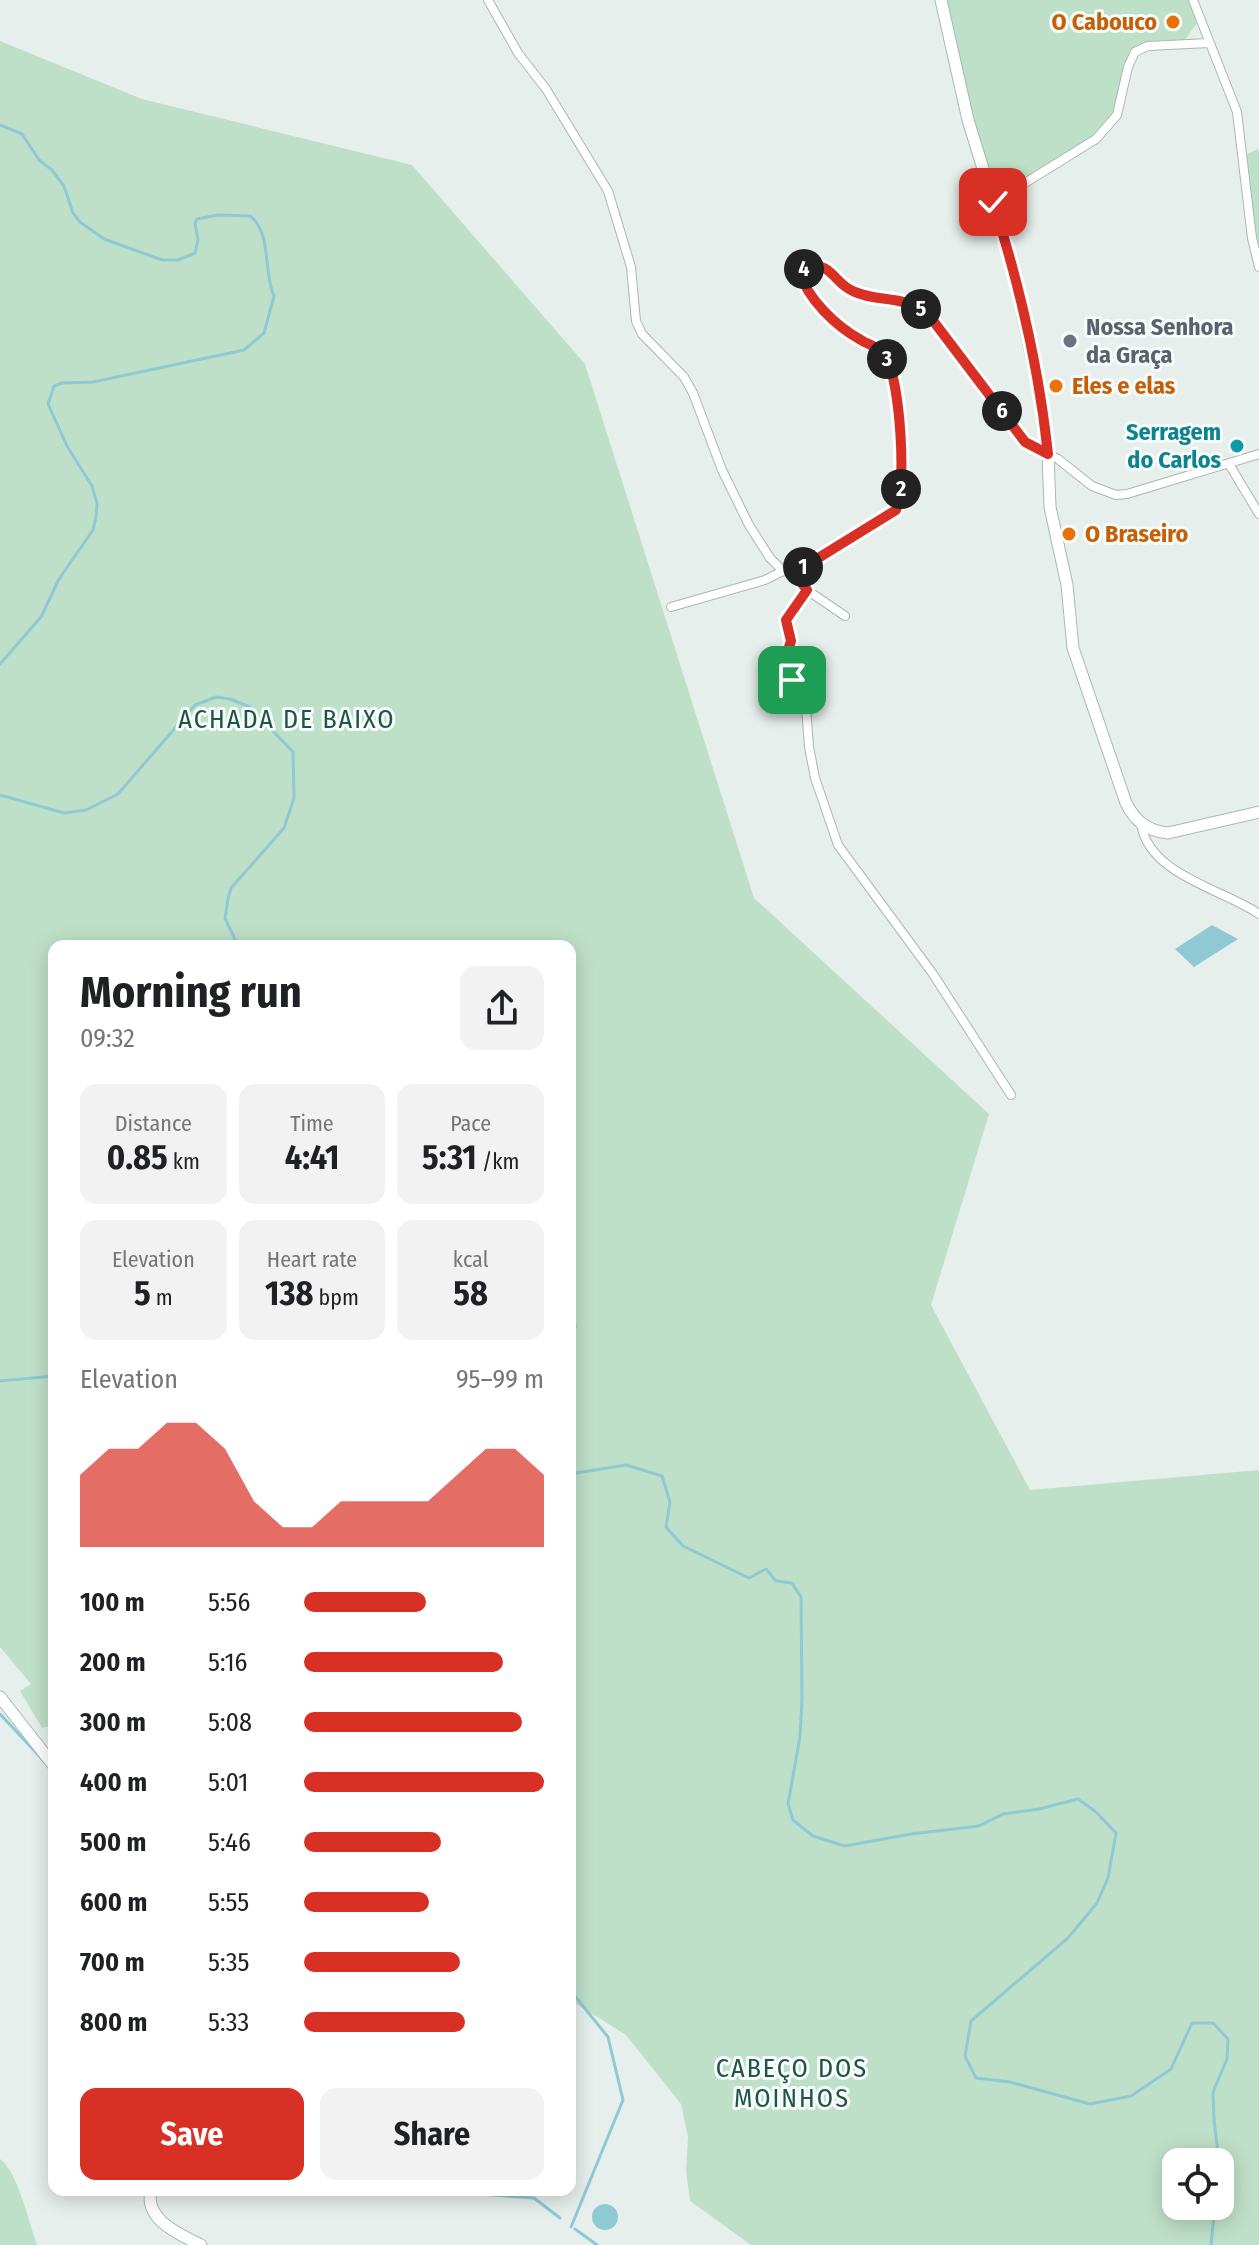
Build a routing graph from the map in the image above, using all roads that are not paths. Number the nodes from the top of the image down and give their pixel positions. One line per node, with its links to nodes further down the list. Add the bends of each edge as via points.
1 (488, 0): 11 (street, via 608,191 631,267 636,321 684,377 735,498)
2 (941, 0): 5 (main road)
3 (1193, 0): 4 (street)
4 (1209, 43): 5 (street, via 1148,46 1135,52 1117,115 1096,139 1025,183); 6 (street, via 1237,112)
5 (990, 192): 7 (main road, via 1010,256)
6 (1259, 267)
7 (1048, 454): 9 (street, via 1092,486 1116,495); 12 (street, via 1025,442 928,314 913,303 857,294 830,270 807,265 800,272 808,290 836,323 887,357 902,485 896,510); 17 (main road, via 1050,507 1067,585 1073,648 1126,803)
8 (1259, 454): 9 (street)
9 (1229, 464): 10 (street)
10 (1259, 514)
11 (783, 571): 12 (street); 14 (street)
12 (794, 573): 13 (street)
13 (807, 590): 15 (street); 19 (street, via 786,620 791,638 787,666 806,706 815,778 838,845 933,974)
14 (671, 607)
15 (845, 616)
16 (1259, 812): 17 (main road, via 1168,833)
17 (1141, 824): 18 (street, via 1150,846 1183,876)
18 (1259, 914)
19 (1011, 1095)
20 (0, 1697): 21 (main road)
21 (48, 1758)
22 (151, 2196): 23 (main road, via 158,2219)
23 (201, 2245)

